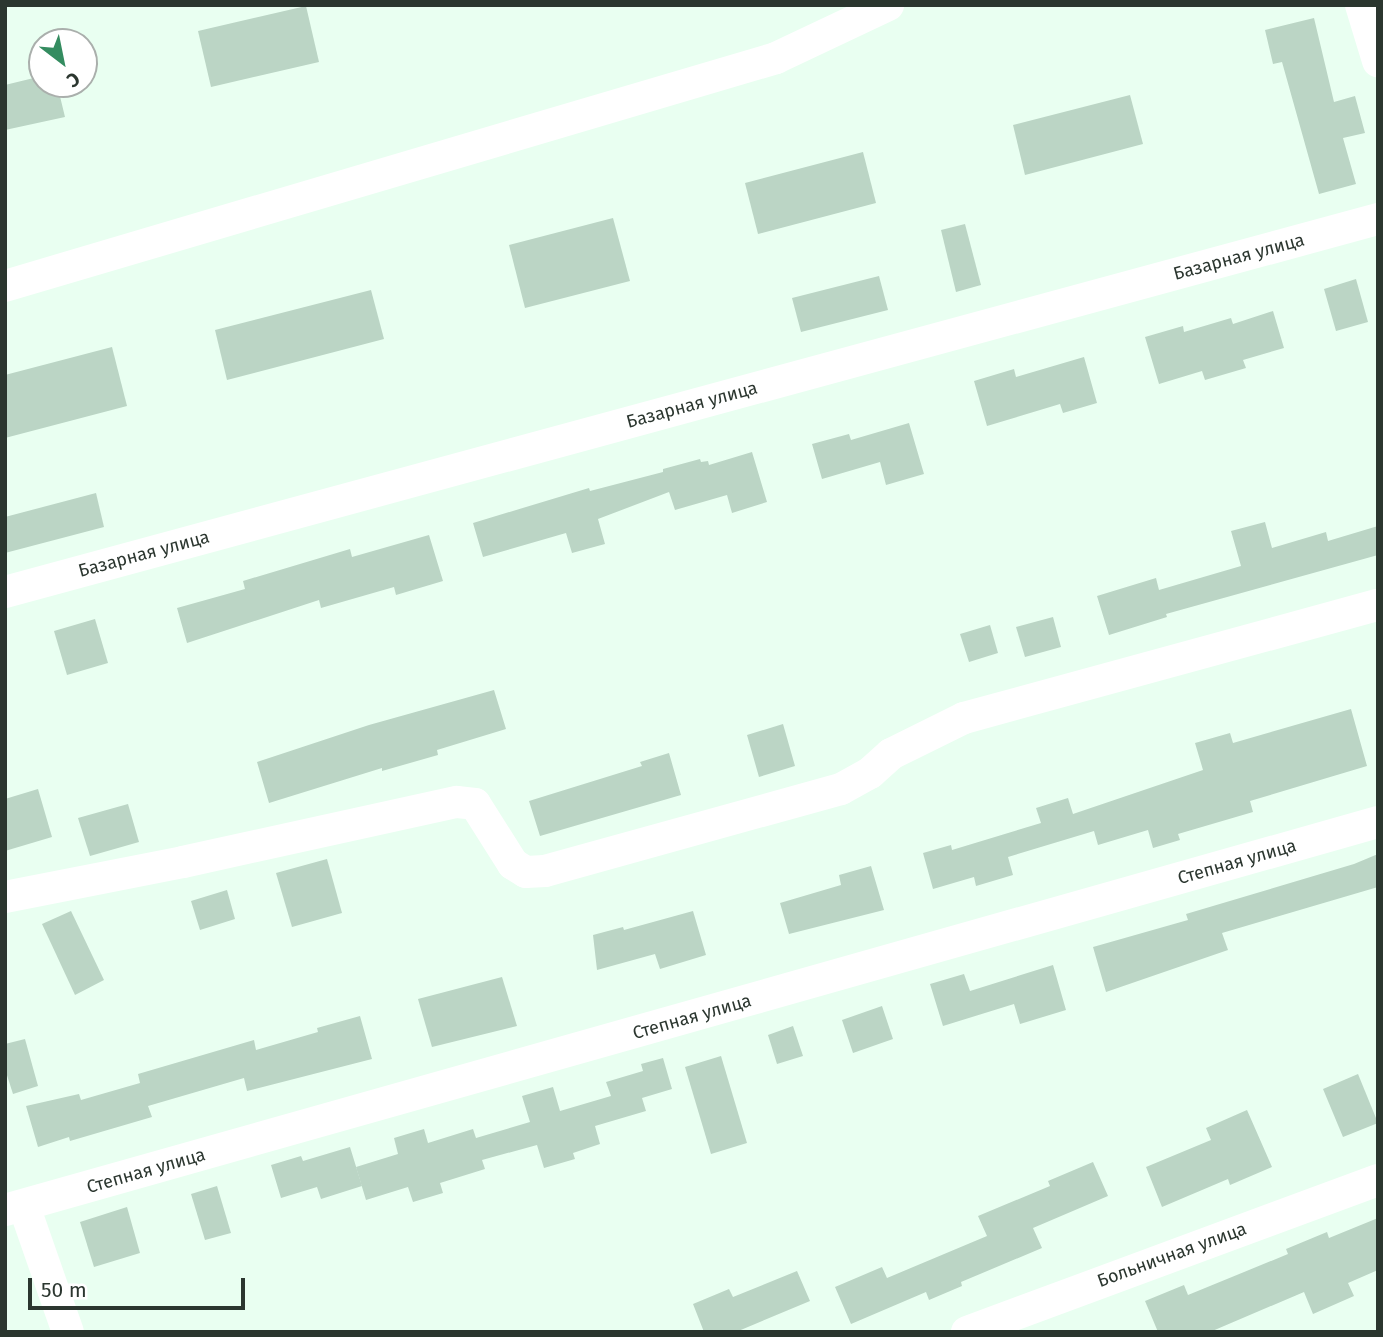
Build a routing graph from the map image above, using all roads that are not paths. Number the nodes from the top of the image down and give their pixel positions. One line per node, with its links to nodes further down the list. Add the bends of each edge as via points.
1 (888, 5): 5 (street, via 776,58)
2 (1361, 5): 3 (street)
3 (1378, 61)
4 (1378, 219): 6 (street, Базарная улица)
5 (5, 286)
6 (5, 592)
7 (1378, 605): 9 (street, via 964,718 891,754 870,773 841,789 545,871 526,872 513,864 475,804 457,802)
8 (1378, 822): 11 (street, Степная улица)
9 (5, 897)
10 (1378, 1180): 12 (street, Больничная улица)
11 (15, 1208): 13 (street)
12 (1017, 1322): 14 (street, Больничная улица)
13 (68, 1332)
14 (967, 1332)

